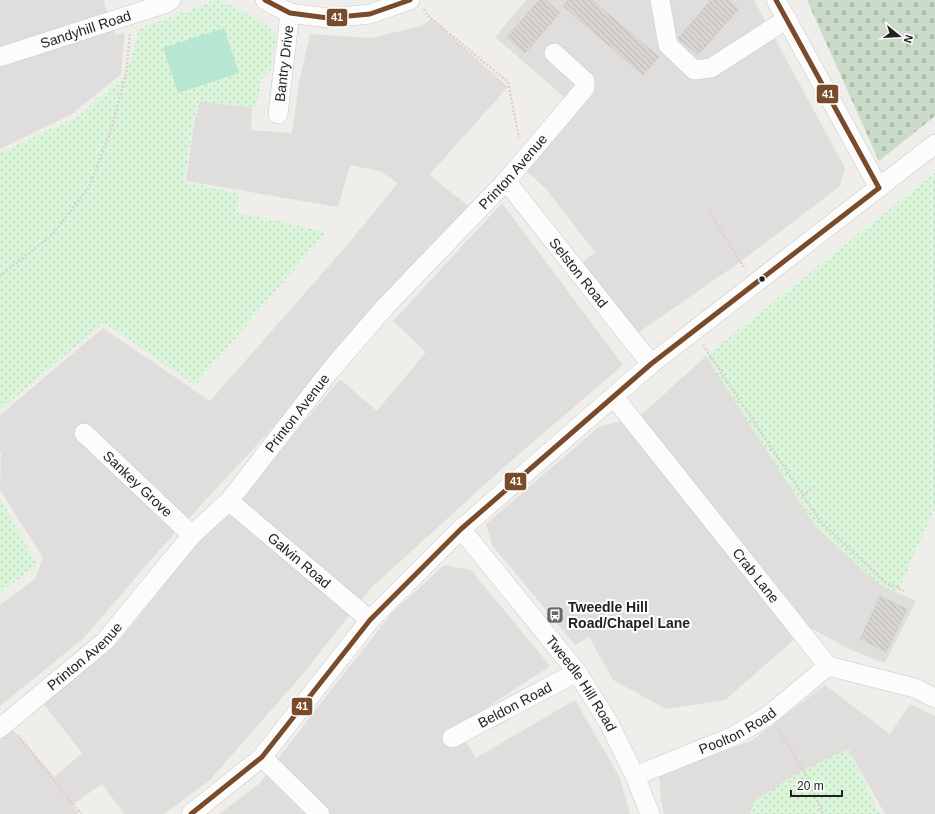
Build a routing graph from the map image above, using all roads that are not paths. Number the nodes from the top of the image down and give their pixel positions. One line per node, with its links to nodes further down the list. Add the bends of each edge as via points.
1 (171, 0): 10 (street, Sandyhill Road)
2 (265, 0): 7 (street)
3 (660, 0): 8 (street, via 668,44 694,70 711,68)
4 (776, 0): 8 (street)
5 (388, 4): 6 (street); 7 (street, via 370,14 328,18)
6 (417, 4)
7 (290, 13): 11 (street, Bantry Drive)
8 (787, 19): 14 (street)
9 (554, 53): 13 (street, Printon Avenue, via 585,81 586,88)
10 (0, 57)
11 (278, 114)
12 (935, 144): 14 (street)
13 (506, 182): 15 (street, Selston Road); 18 (street, Printon Avenue, via 384,308 329,372)
14 (879, 188): 15 (street)
15 (651, 364): 16 (street)
16 (614, 397): 19 (street); 22 (street, Crab Lane)
17 (84, 433): 20 (street, Sankey Grove)
18 (229, 501): 20 (street, Printon Avenue); 21 (street, Galvin Road)
19 (462, 529): 21 (street); 23 (street, Tweedle Hill Road)
20 (192, 535): 25 (street, Printon Avenue, via 106,640)
21 (370, 620): 27 (street)
22 (828, 666): 24 (street, via 915,688); 28 (street, Poolton Road, via 769,715 734,736)
23 (577, 672): 26 (street, Beldon Road); 28 (street, Tweedle Hill Road, via 609,723)
24 (935, 698)
25 (4, 725)
26 (452, 738)
27 (262, 757): 29 (street); 30 (street)
28 (636, 776): 31 (street, Tweedle Hill Road)
29 (191, 814)
30 (320, 814)
31 (650, 814)

